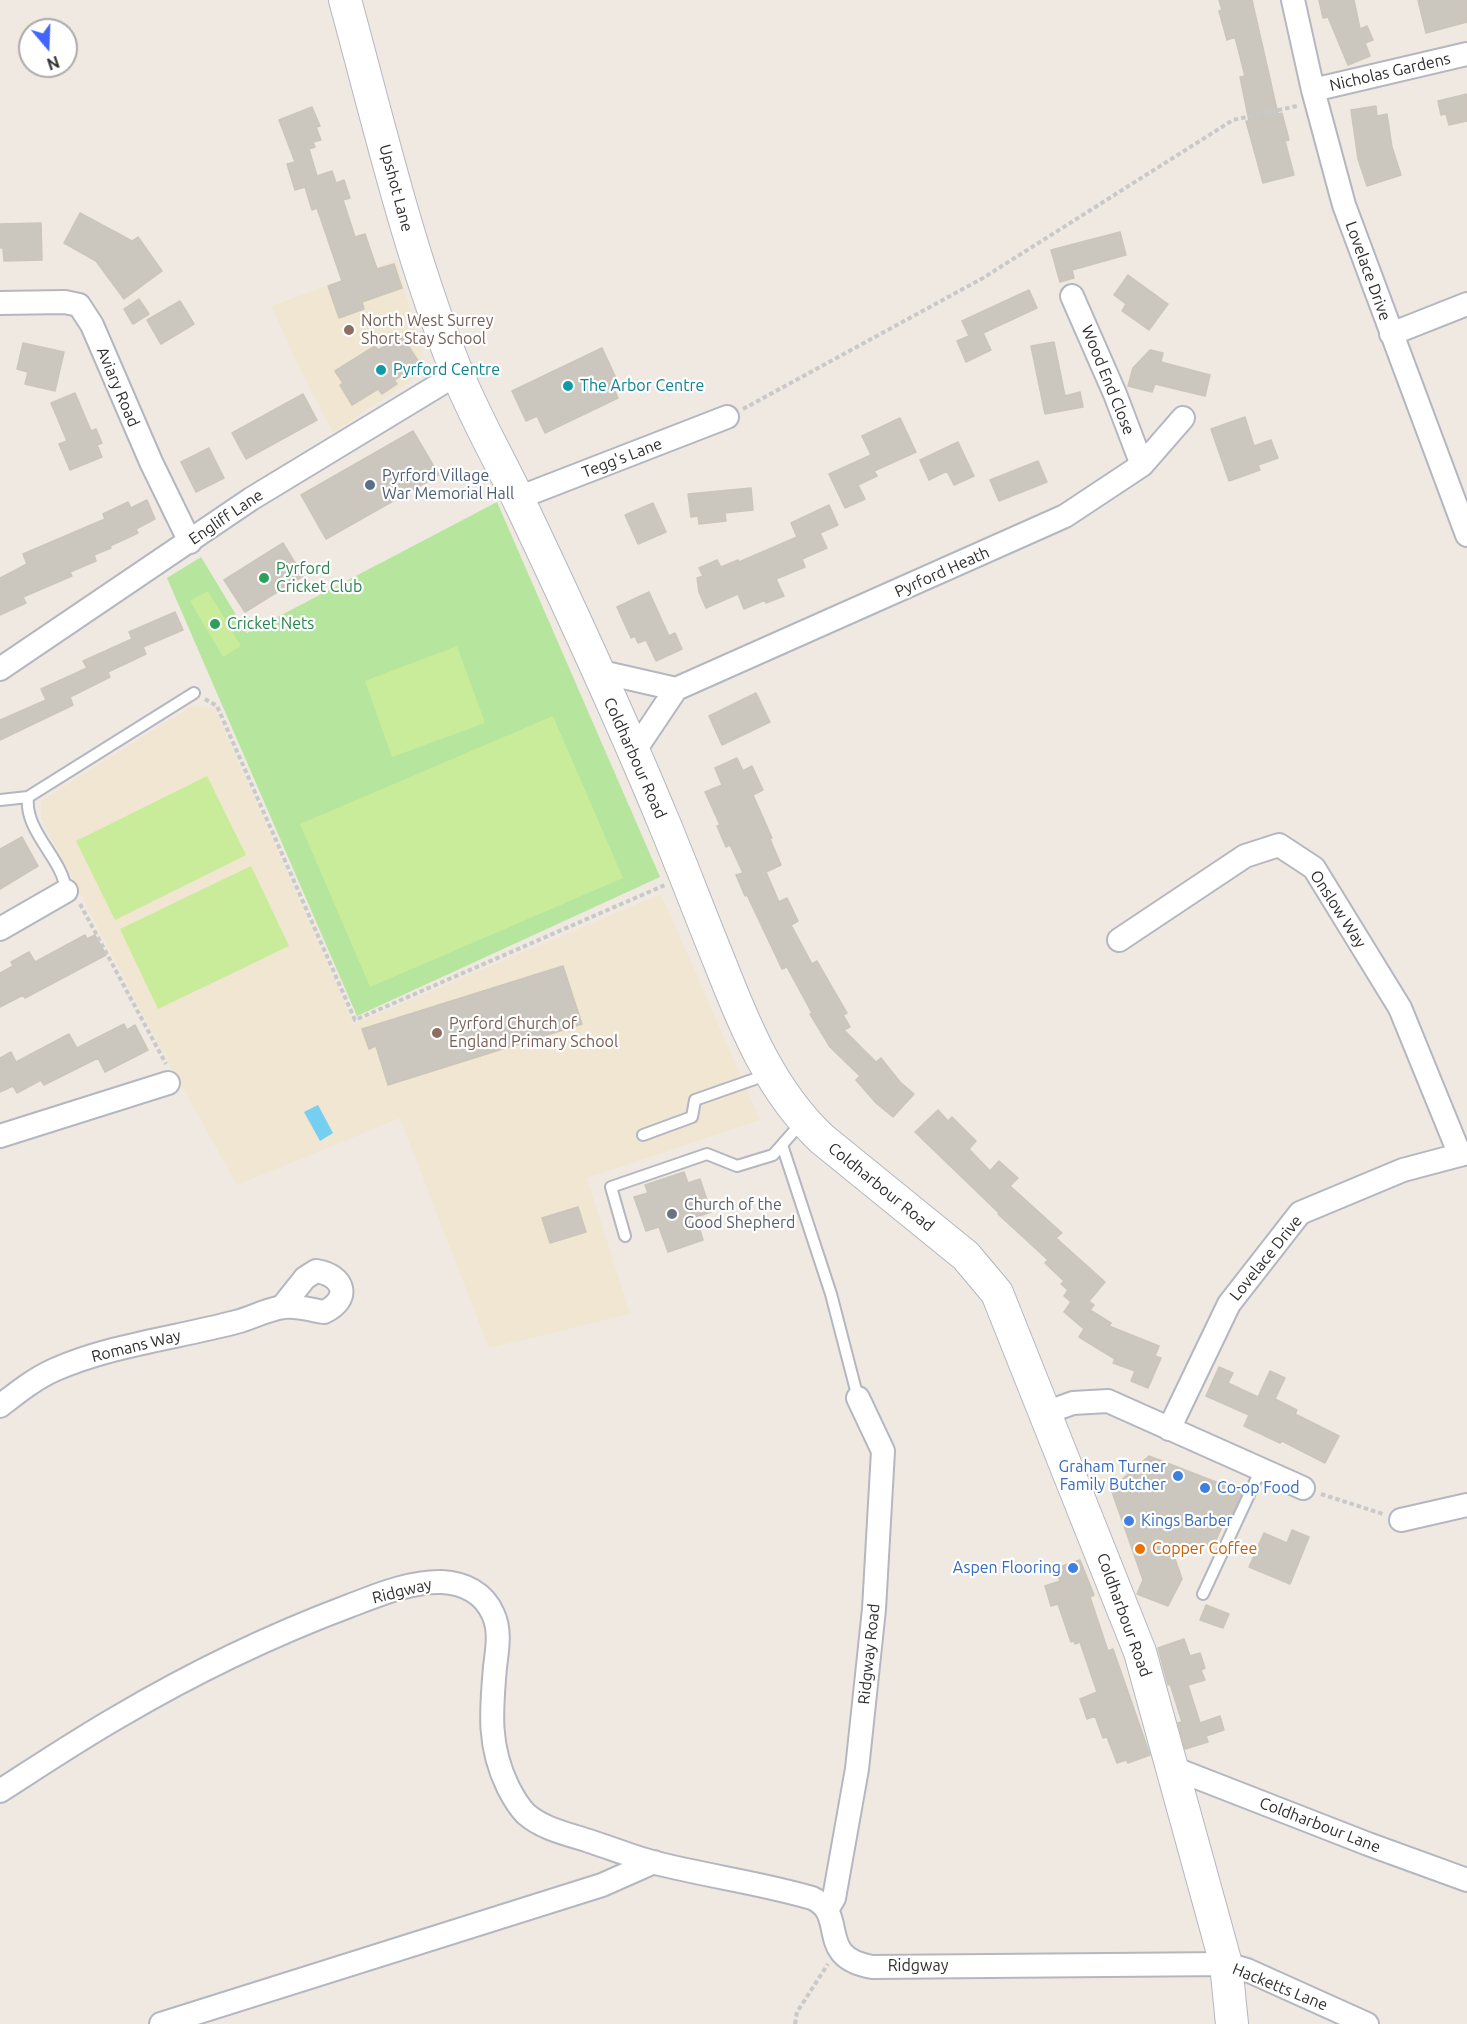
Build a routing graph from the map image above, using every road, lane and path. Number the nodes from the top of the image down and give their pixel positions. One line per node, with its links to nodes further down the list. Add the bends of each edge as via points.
1 (345, 0): 9 (main road, Upshot Lane, via 410,239)
2 (1293, 0): 4 (street, Lovelace Drive)
3 (1467, 54): 4 (street, Nicholas Gardens)
4 (1315, 96): 8 (street, Lovelace Drive, via 1344,205); 10 (path, via 1233,120 983,278)
5 (1072, 296): 12 (street, Wood End Close)
6 (0, 303): 15 (street, Aviary Road, via 79,305 92,325)
7 (1467, 304): 8 (street)
8 (1391, 334): 14 (street, Lovelace Drive)
9 (457, 374): 13 (main road, Coldharbour Road); 15 (street, Engliff Lane, via 251,499)
10 (727, 417): 13 (street, Tegg's Lane)
11 (1183, 418): 12 (street, Pyrford Heath)
12 (1142, 465): 18 (street, Pyrford Heath, via 1065,516)
13 (518, 498): 17 (main road, Coldharbour Road)
14 (1467, 535)
15 (190, 542): 16 (street, Engliff Lane)
16 (0, 669)
17 (597, 671): 18 (street); 20 (main road, Coldharbour Road)
18 (676, 689): 20 (street)
19 (194, 693): 21 (lane); 23 (path, via 217,706 355,1020)
20 (633, 753): 27 (main road, Coldharbour Road, via 739,1011)
21 (28, 797): 22 (lane); 24 (lane, via 27,809)
22 (0, 800)
23 (670, 883)
24 (66, 891): 25 (street, via 50,912); 28 (path, via 83,906 166,1064)
25 (0, 929)
26 (1119, 940): 33 (street, Onslow Way, via 1245,856 1279,845 1314,868 1400,1008)
27 (769, 1074): 29 (main road, Coldharbour Road); 30 (lane, via 695,1100 692,1117)
28 (156, 1094): 31 (street)
29 (802, 1121): 32 (lane); 38 (main road, Coldharbour Road, via 966,1256 991,1285)
30 (643, 1135)
31 (0, 1136)
32 (782, 1145): 34 (lane, via 773,1155 737,1166 707,1154 610,1187); 36 (lane, via 831,1294)
33 (1463, 1154): 39 (street, Lovelace Drive, via 1403,1170 1300,1213 1229,1304)
34 (625, 1236)
35 (282, 1307): 37 (street, Romans Way, via 238,1322 83,1359 52,1371)
36 (858, 1398): 49 (street, Ridgway Road, via 883,1451 874,1609 857,1769 834,1898)
37 (0, 1406)
38 (1045, 1413): 39 (street, via 1073,1403 1108,1401); 45 (main road, Coldharbour Road, via 1140,1652)
39 (1169, 1429): 40 (street)
40 (1261, 1470): 41 (street); 44 (lane)
41 (1303, 1488): 43 (path)
42 (1467, 1505): 43 (street)
43 (1401, 1520)
44 (1203, 1594)
45 (1173, 1768): 48 (street, Coldharbour Lane); 51 (main road, Coldharbour Road)
46 (0, 1791): 47 (street, Ridgway, via 117,1717 254,1646 371,1598 409,1586 441,1582 475,1591 493,1614 498,1641 492,1701 495,1756 518,1805 545,1826)
47 (654, 1862): 49 (street, Ridgway, via 806,1896); 52 (street, via 602,1885)
48 (1467, 1880)
49 (827, 1910): 50 (street)
50 (838, 1948): 51 (street, Ridgway, via 851,1961 872,1967); 53 (path, via 797,2012)
51 (1226, 1964): 54 (main road, Coldharbour Road); 55 (street, Hacketts Lane)
52 (161, 2024)
53 (795, 2024)
54 (1232, 2024)
55 (1367, 2024)

